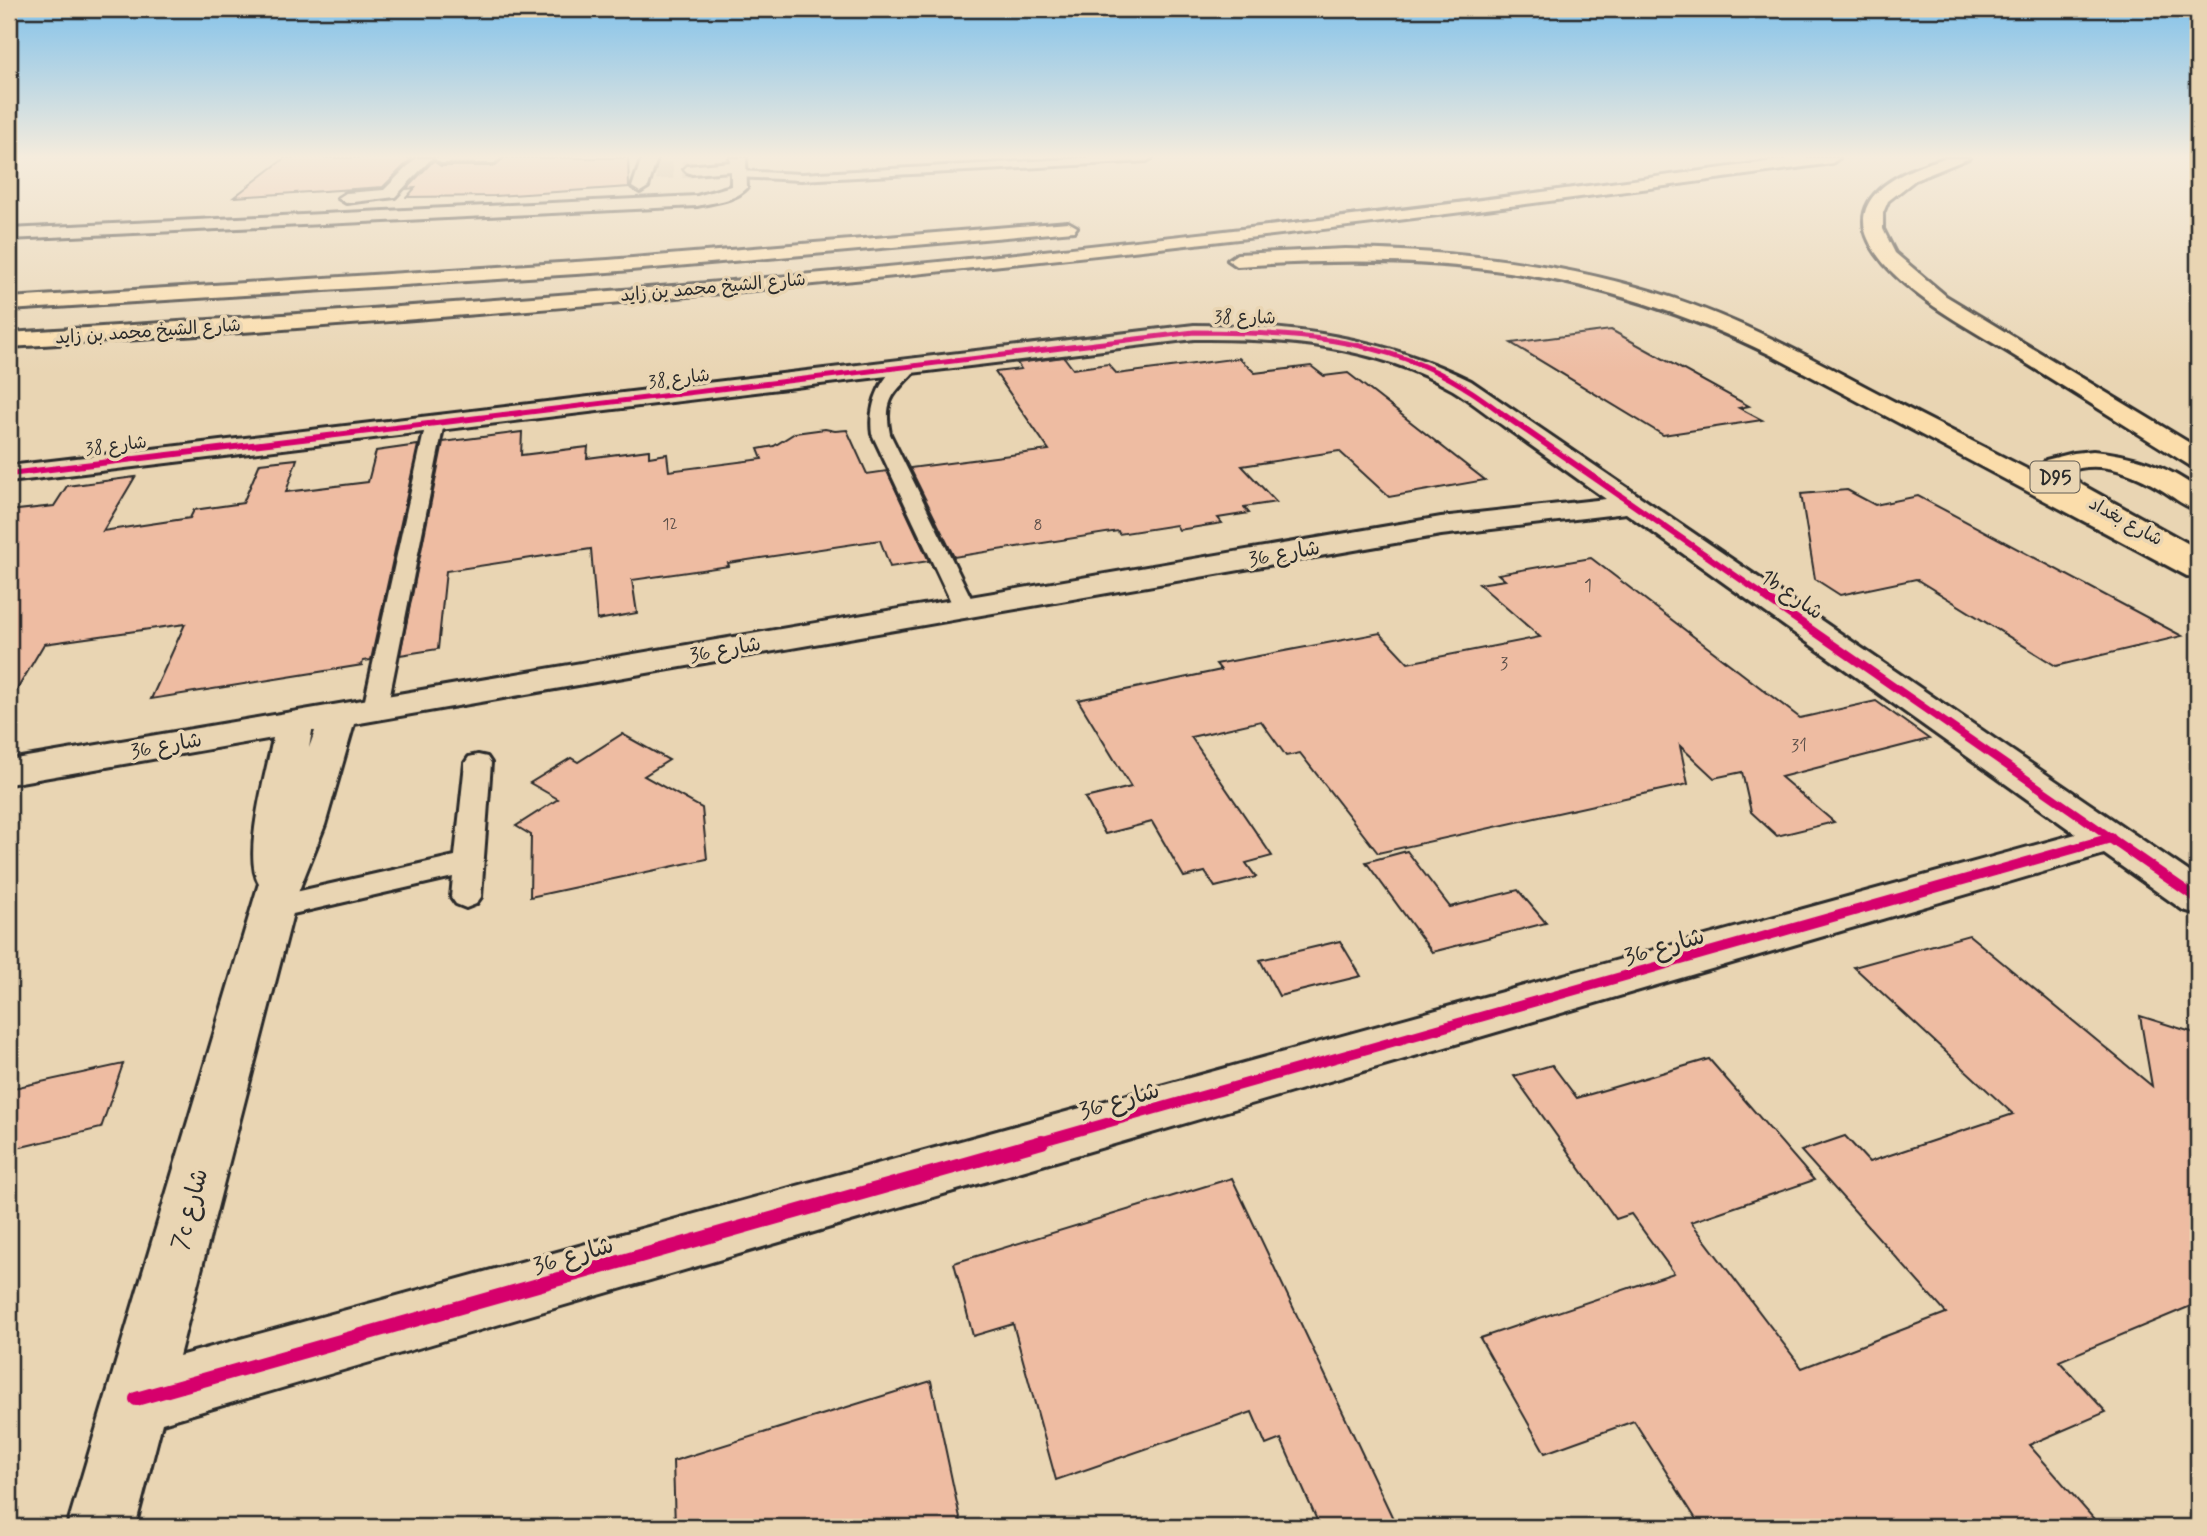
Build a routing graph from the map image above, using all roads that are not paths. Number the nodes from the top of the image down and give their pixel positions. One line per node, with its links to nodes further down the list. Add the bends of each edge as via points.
1 (94, 230): 5 (street)
2 (1037, 230): 9 (main road, شارع الشيخ محمد بن زايد, via 608,266)
3 (1290, 230): 8 (main road, شارع الشيخ محمد بن زايد)
4 (1875, 230): 14 (main road, via 1883,250 1939,300)
5 (9, 234)
6 (1219, 262): 19 (main road, via 1362,254 1463,260 1566,276 1664,301 1797,360)
7 (1081, 274): 8 (main road, via 786,296)
8 (676, 291): 10 (main road, شارع الشيخ محمد بن زايد)
9 (9, 304)
10 (9, 340)
11 (1353, 344): 12 (street, شارع 38, via 1275,333 1194,332); 16 (street, 1b شارع, via 1441,373)
12 (912, 365): 13 (street, شارع 38); 20 (lane, via 881,397 877,415)
13 (435, 423): 15 (street, شارع 38); 21 (lane)
14 (2198, 458)
15 (9, 474)
16 (1623, 497): 20 (street, شارع 36); 25 (street, 1b شارع)
17 (2198, 502): 18 (main road, شارع بغداد / D95, via 2173,482 2131,466 2067,461 2053,472 2072,491)
18 (2198, 561)
19 (2198, 569)
20 (965, 608): 21 (street, شارع 36)
21 (357, 712): 22 (street, شارع 36); 28 (street, 7c شارع)
22 (295, 723): 24 (street, شارع 36); 28 (street, 7c شارع, via 275,830)
23 (478, 763): 26 (lane)
24 (9, 772)
25 (2111, 838): 29 (street, 1b شارع); 30 (street, شارع 36)
26 (469, 863): 27 (lane); 28 (lane)
27 (466, 897)
28 (274, 899): 30 (street, 7c شارع)
29 (2198, 899)
30 (136, 1399): 31 (street, 7c شارع)
31 (101, 1527)

